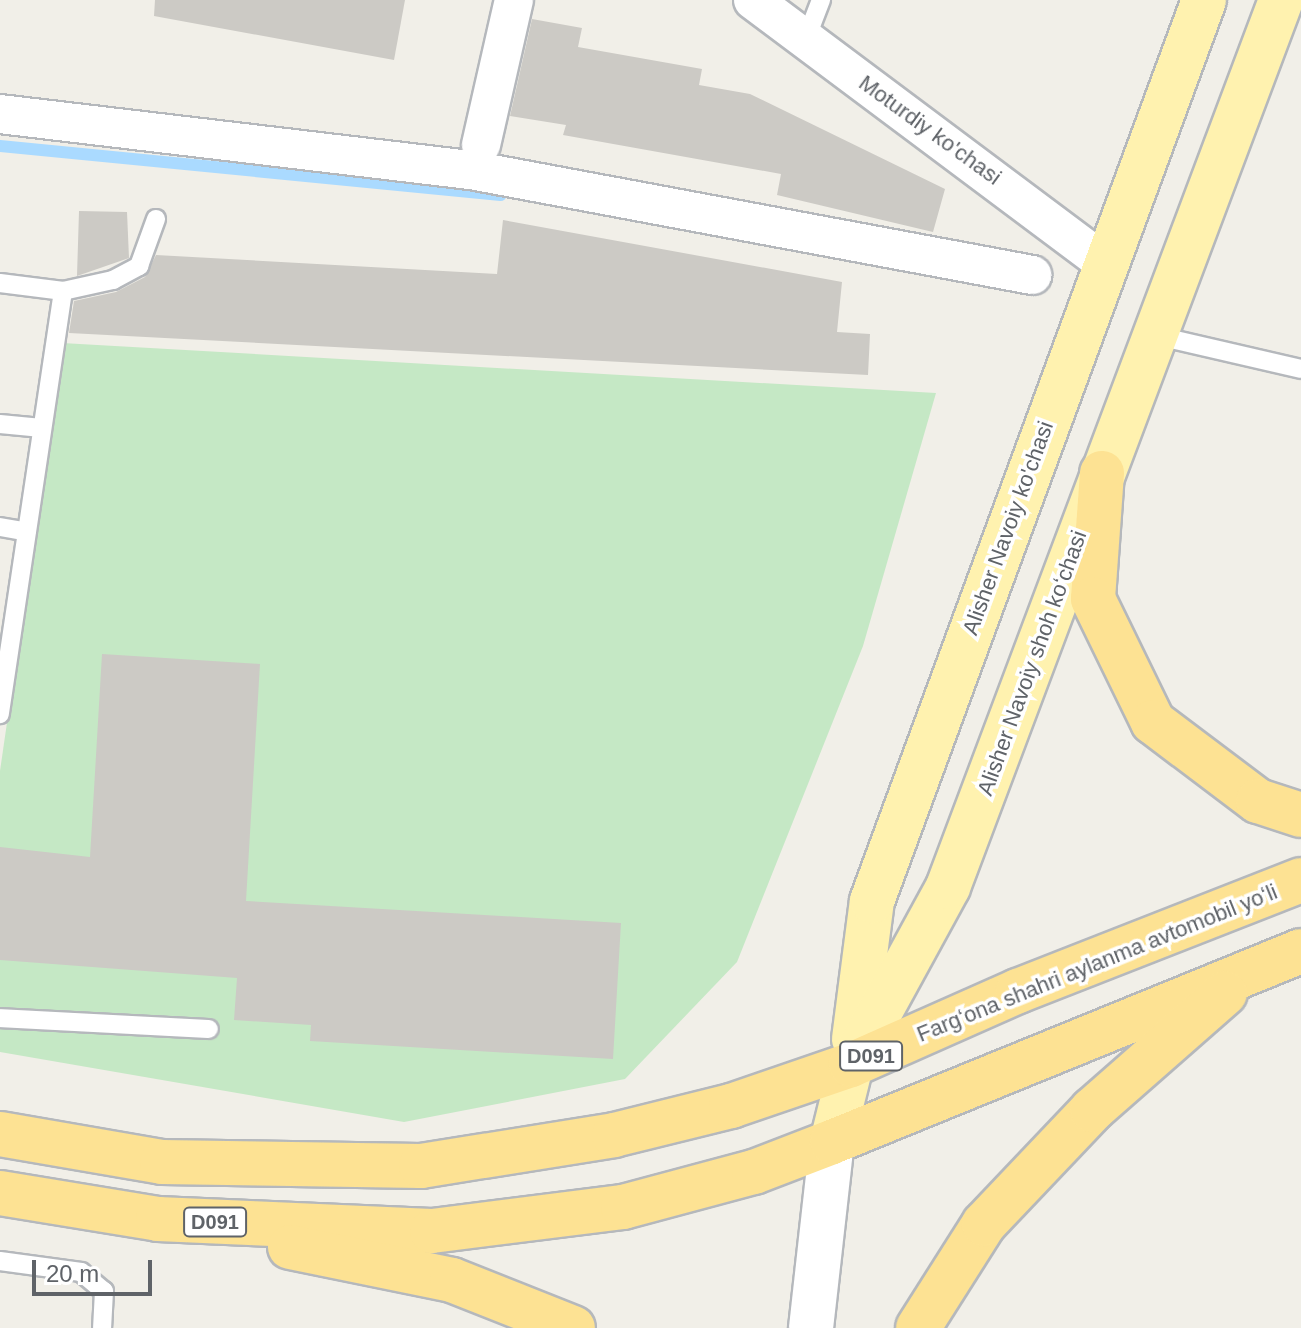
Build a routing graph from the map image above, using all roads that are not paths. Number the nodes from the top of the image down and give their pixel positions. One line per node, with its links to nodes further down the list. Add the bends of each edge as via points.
1 (514, 0): 7 (street, via 480,152)
2 (753, 0): 6 (street, Moturdiy ko'chasi)
3 (821, 0): 6 (lane)
4 (1204, 0): 10 (main road, Alisher Navoiy ko'chasi)
5 (1281, 0): 14 (main road, Alisher Navoiy shoh koʻchasi)
6 (806, 39): 10 (street, Moturdiy ko'chasi)
7 (0, 101)
8 (0, 114): 11 (street, via 476,171)
9 (156, 219): 13 (lane, via 139,266 113,280)
10 (1105, 263): 28 (main road, Alisher Navoiy ko'chasi, via 872,901)
11 (1032, 275)
12 (0, 283): 13 (lane)
13 (63, 291): 17 (lane)
14 (1154, 335): 15 (lane); 18 (main road, Alisher Navoiy shoh koʻchasi)
15 (1301, 369)
16 (0, 424): 17 (lane)
17 (42, 428): 20 (lane)
18 (1102, 473): 22 (highway, via 1093,599 1153,722 1258,801); 28 (main road, Alisher Navoiy shoh koʻchasi, via 948,887)
19 (0, 527): 20 (lane)
20 (27, 532): 21 (lane)
21 (0, 714)
22 (1301, 815)
23 (1301, 880): 28 (highway, Fargʻona shahri aylanma avtomobil yoʻli / D091, via 1032,985)
24 (1301, 951): 25 (highway, D091)
25 (1251, 970): 30 (highway, D091); 37 (highway, via 1092,1110 984,1224)
26 (0, 1018): 27 (lane)
27 (209, 1029)
28 (851, 1065): 29 (highway, Fargʻona shahri aylanma avtomobil yoʻli / D091, via 731,1106 614,1135 421,1166 162,1162); 30 (main road, Alisher Navoiy shoh koʻchasi)
29 (0, 1134)
30 (832, 1142): 32 (highway, D091, via 754,1172 623,1207 432,1231); 36 (street, Alisher Navoiy shoh koʻchasi)
31 (0, 1193): 32 (highway, D091)
32 (158, 1219): 35 (highway, via 452,1280)
33 (0, 1261): 34 (lane, via 81,1272 104,1291)
34 (102, 1328)
35 (573, 1328)
36 (811, 1328)
37 (918, 1328)

